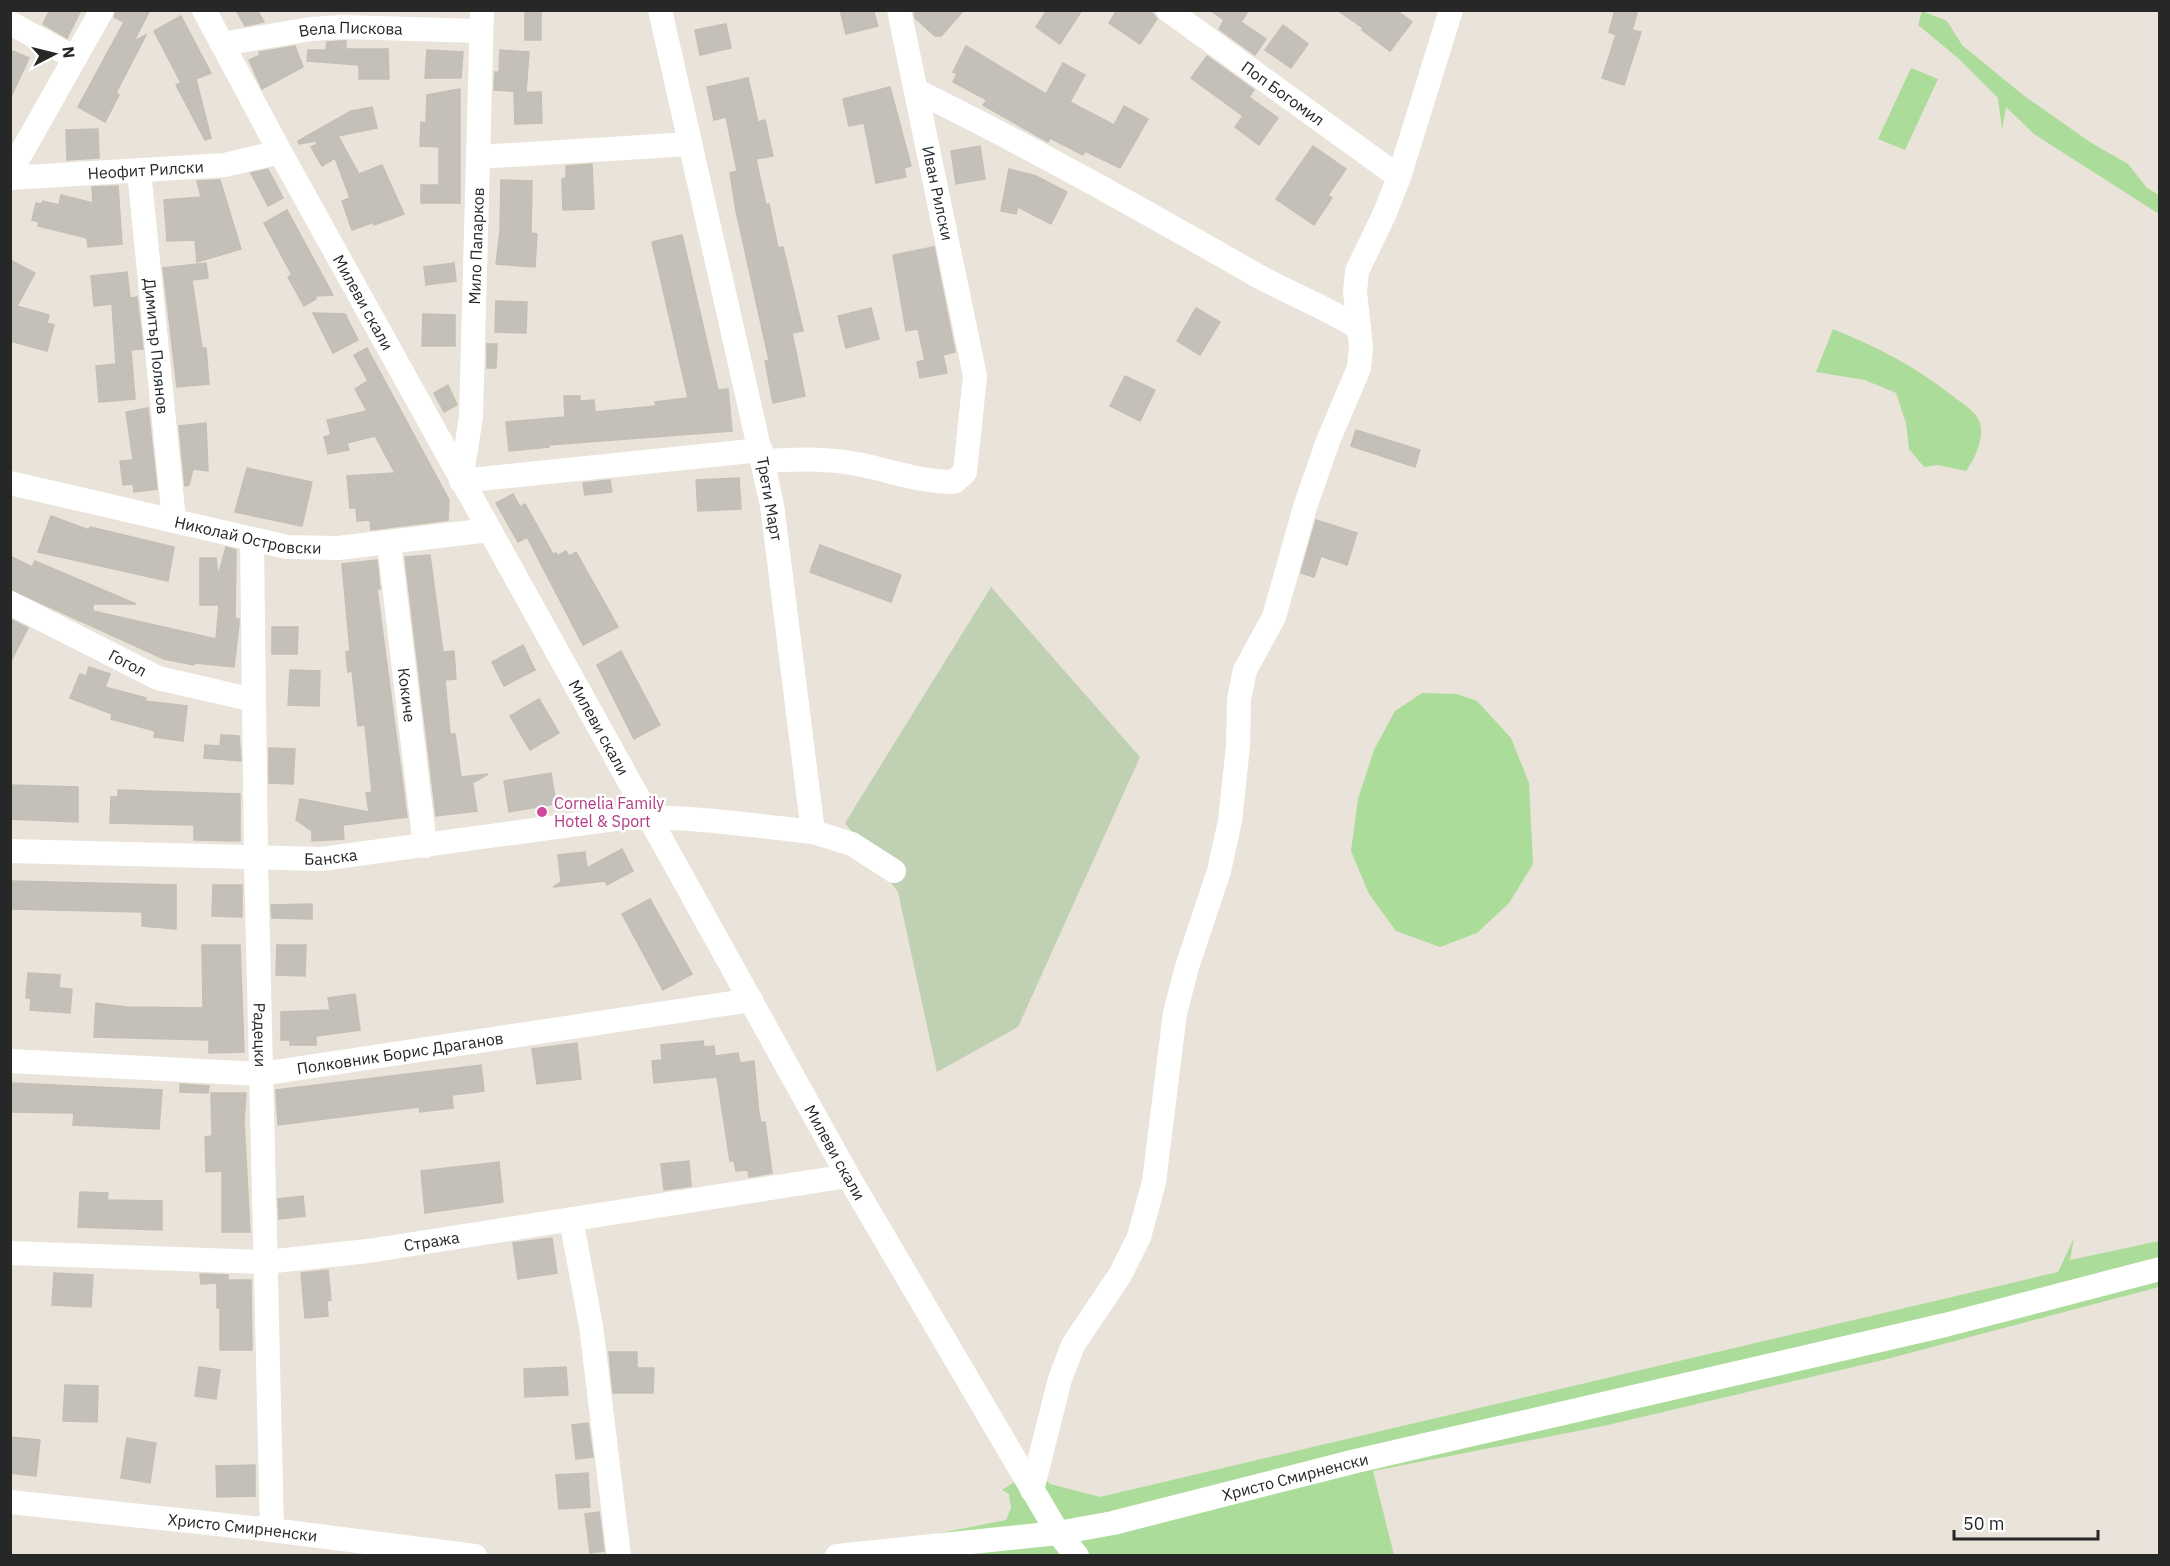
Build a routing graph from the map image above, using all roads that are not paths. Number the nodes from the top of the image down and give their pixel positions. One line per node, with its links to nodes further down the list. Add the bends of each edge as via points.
1 (102, 10): 10 (street)
2 (204, 10): 9 (street, Милеви скали)
3 (660, 10): 12 (street, Трети Март)
4 (898, 10): 11 (street, Иван Рилски)
5 (1168, 10): 17 (street, Поп Богомил)
6 (1445, 14): 17 (street)
7 (482, 21): 9 (street, Вела Пискова, via 342,27); 14 (street, Мило Папарков)
8 (10, 23): 10 (street)
9 (222, 44): 13 (street, Милеви скали)
10 (75, 58): 16 (street)
11 (917, 91): 19 (street); 21 (street, Иван Рилски, via 975,376 966,472 954,482 927,482 814,458)
12 (690, 144): 14 (street); 21 (street, Трети Март)
13 (280, 152): 15 (street, Неофит Рилски, via 225,165); 22 (street, Милеви скали)
14 (479, 157): 22 (street, Мило Папарков, via 471,417)
15 (140, 171): 16 (street, Неофит Рилски); 24 (street, Димитър Полянов)
16 (10, 176)
17 (1399, 177): 18 (street)
18 (1358, 271): 19 (street, via 1328,297); 20 (street, via 1355,292)
19 (1312, 303): 20 (street)
20 (1359, 328): 44 (street, via 1359,368 1305,507 1274,617 1245,670 1239,699 1239,746 1230,821 1219,871 1175,1013 1155,1182 1139,1237 1073,1345 1060,1379)
21 (762, 456): 22 (street); 31 (street, Трети Март, via 774,517)
22 (462, 481): 25 (street, Милеви скали)
23 (10, 483): 24 (street, Николай Островски)
24 (174, 520): 26 (street, Николай Островски)
25 (489, 530): 27 (street, Николай Островски); 30 (street, Милеви скали)
26 (252, 540): 27 (street, Николай Островски, via 313,549); 29 (street, Радецки)
27 (389, 543): 32 (street, Кокиче)
28 (10, 603): 29 (street, Гогол, via 158,678)
29 (254, 700): 34 (street, Радецки)
30 (648, 816): 31 (street); 32 (street, Банска); 36 (street, Милеви скали)
31 (813, 832): 35 (street, via 852,844)
32 (425, 846): 34 (street, Банска, via 321,859)
33 (10, 851): 34 (street, Банска)
34 (256, 859): 38 (street, Радецки)
35 (894, 871)
36 (751, 1000): 38 (street, Полковник Борис Драганов); 39 (street, Милеви скали)
37 (10, 1061): 38 (street, Полковник Борис Драганов)
38 (261, 1074): 42 (street, Радецки)
39 (848, 1176): 40 (street, Стража); 44 (street, Милеви скали)
40 (571, 1220): 42 (street, Стража, via 368,1251); 49 (street, via 591,1326)
41 (10, 1253): 42 (street, Стража)
42 (266, 1262): 46 (street, Радецки)
43 (2160, 1269): 47 (street, Христо Смирненски, via 1750,1372 1367,1458 1166,1511)
44 (1032, 1490): 47 (street, Милеви скали)
45 (10, 1502): 46 (street, Христо Смирненски)
46 (272, 1530): 48 (street, Христо Смирненски)
47 (1058, 1533): 50 (street, Христо Смирненски); 51 (street, Милеви скали)
48 (474, 1556)
49 (620, 1556)
50 (837, 1556)
51 (1077, 1556)

